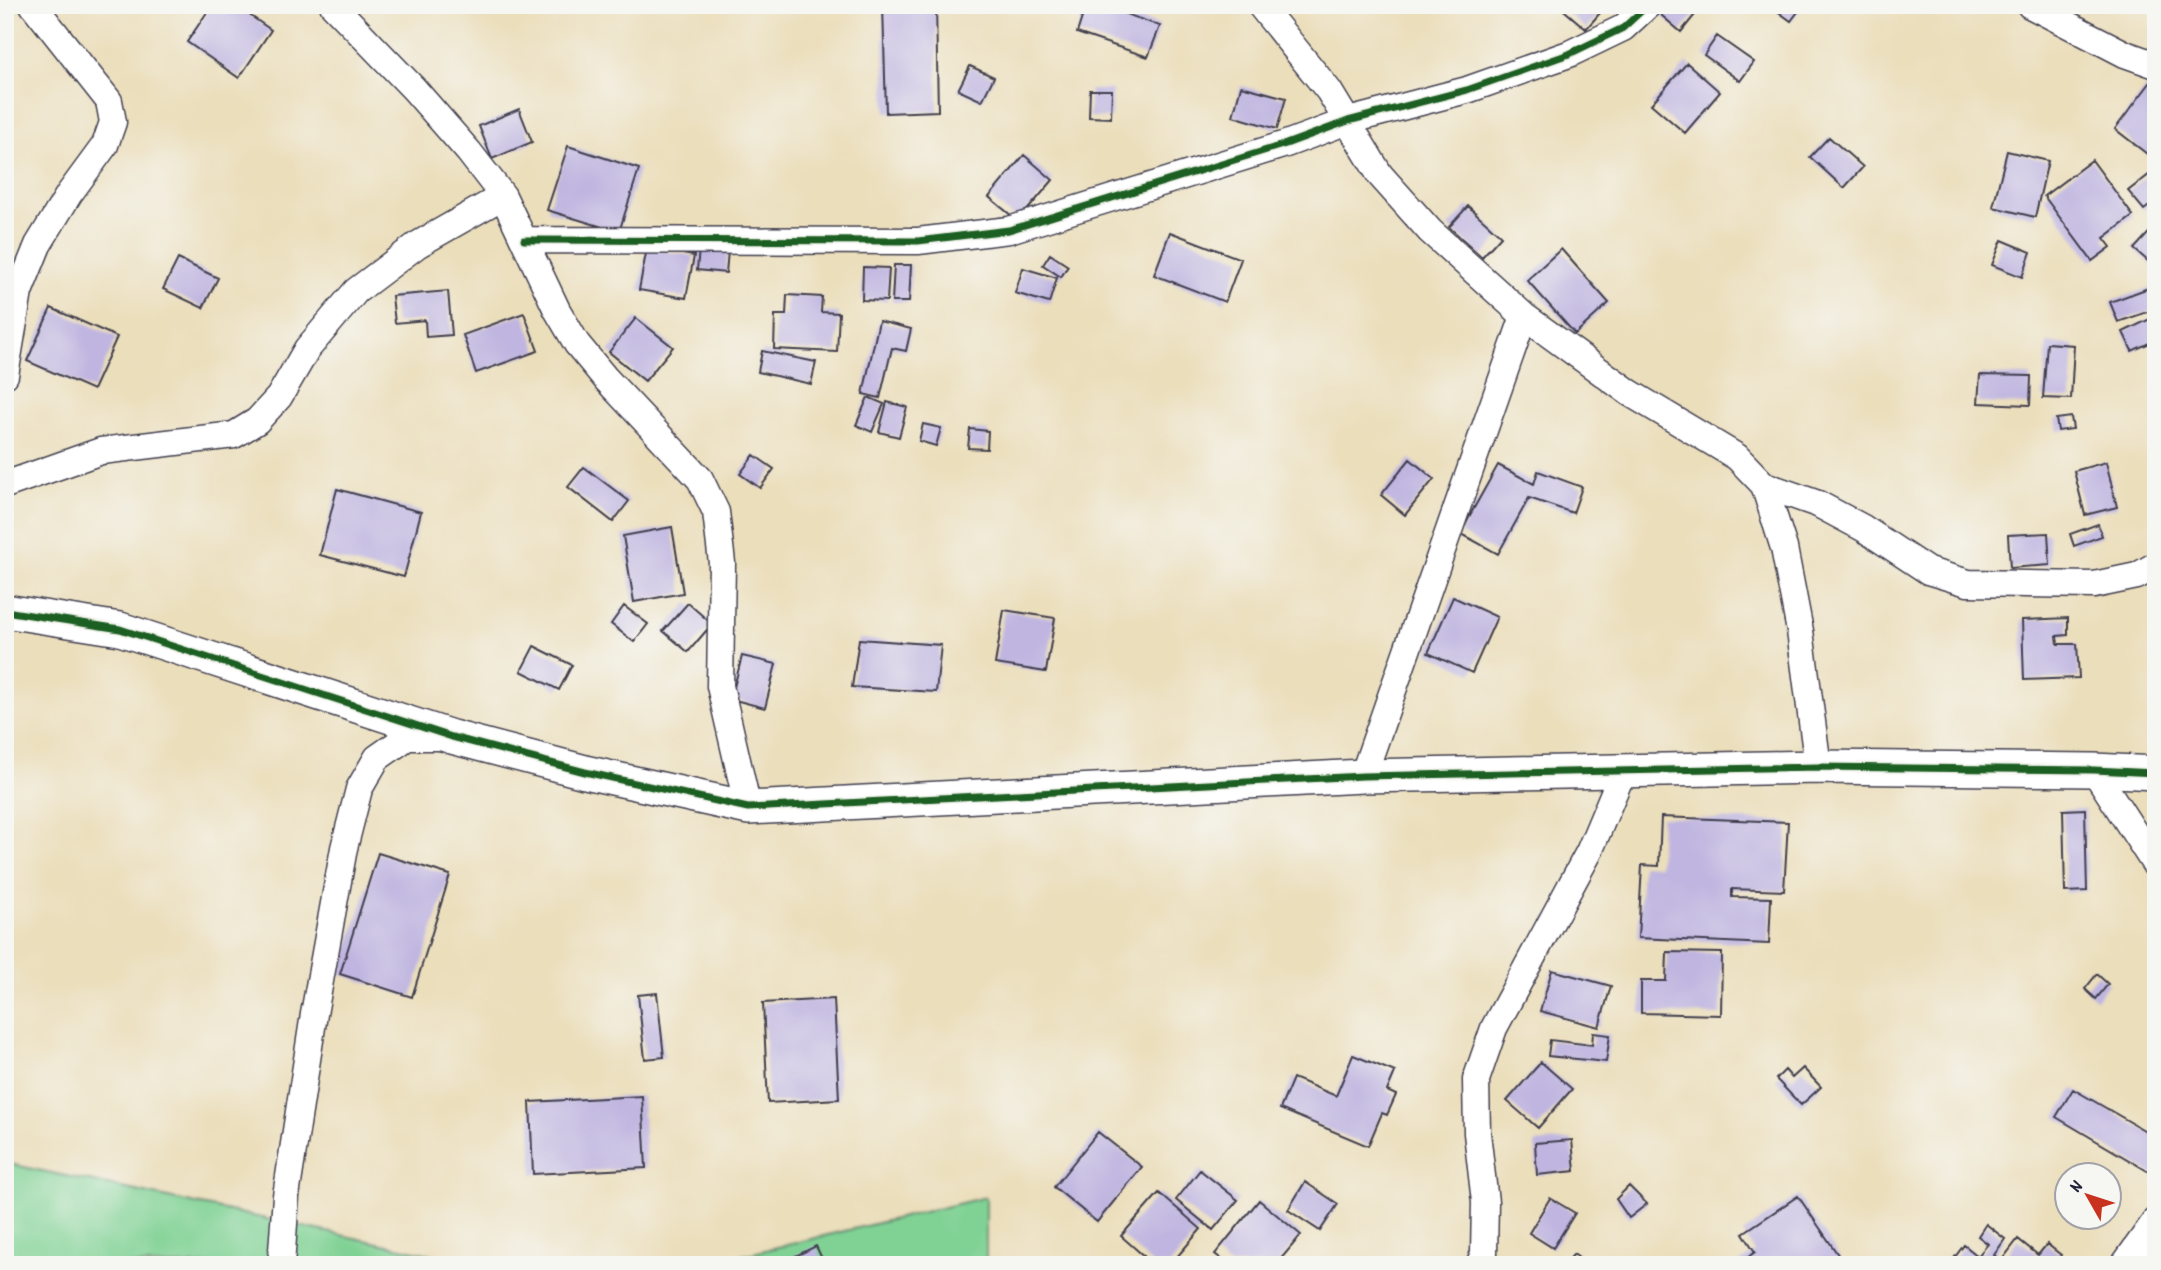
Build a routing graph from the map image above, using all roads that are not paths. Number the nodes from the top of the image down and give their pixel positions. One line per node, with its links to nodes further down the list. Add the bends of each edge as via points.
1 (33, 5): 11 (street, via 109,101 113,122 105,145 37,245 19,292)
2 (332, 5): 8 (street, via 414,89)
3 (1260, 5): 7 (street)
4 (1648, 5): 7 (street, via 1623,28 1570,54 1467,90)
5 (2030, 5): 6 (street)
6 (2156, 65)
7 (1348, 121): 9 (street, via 1009,230 918,241); 10 (street, via 1380,175 1430,231)
8 (503, 196): 9 (street); 12 (street, via 417,245 356,291 307,349 279,397 257,421 234,435 102,451)
9 (524, 240): 22 (street, via 577,344 700,479 716,512 722,563 720,686)
10 (1524, 316): 13 (street, via 1630,393 1737,457); 21 (street)
11 (5, 375)
12 (5, 485)
13 (1765, 485): 14 (street, via 1818,504 1928,571 1968,583 2094,585 2137,576); 17 (street, via 1791,583)
14 (2156, 565)
15 (5, 611): 16 (street, via 120,629)
16 (452, 737): 22 (street); 25 (street, via 407,737 377,758 359,789 314,1014 286,1196)
17 (1818, 767): 18 (street); 19 (street)
18 (2094, 770): 20 (street); 23 (street)
19 (1623, 771): 21 (street); 26 (street, via 1589,852 1494,1028 1476,1080 1485,1202 1484,1254)
20 (2156, 773)
21 (1363, 776): 22 (street)
22 (748, 808)
23 (2156, 866)
24 (2156, 1220): 27 (street)
25 (281, 1265)
26 (1479, 1265)
27 (2124, 1265)

